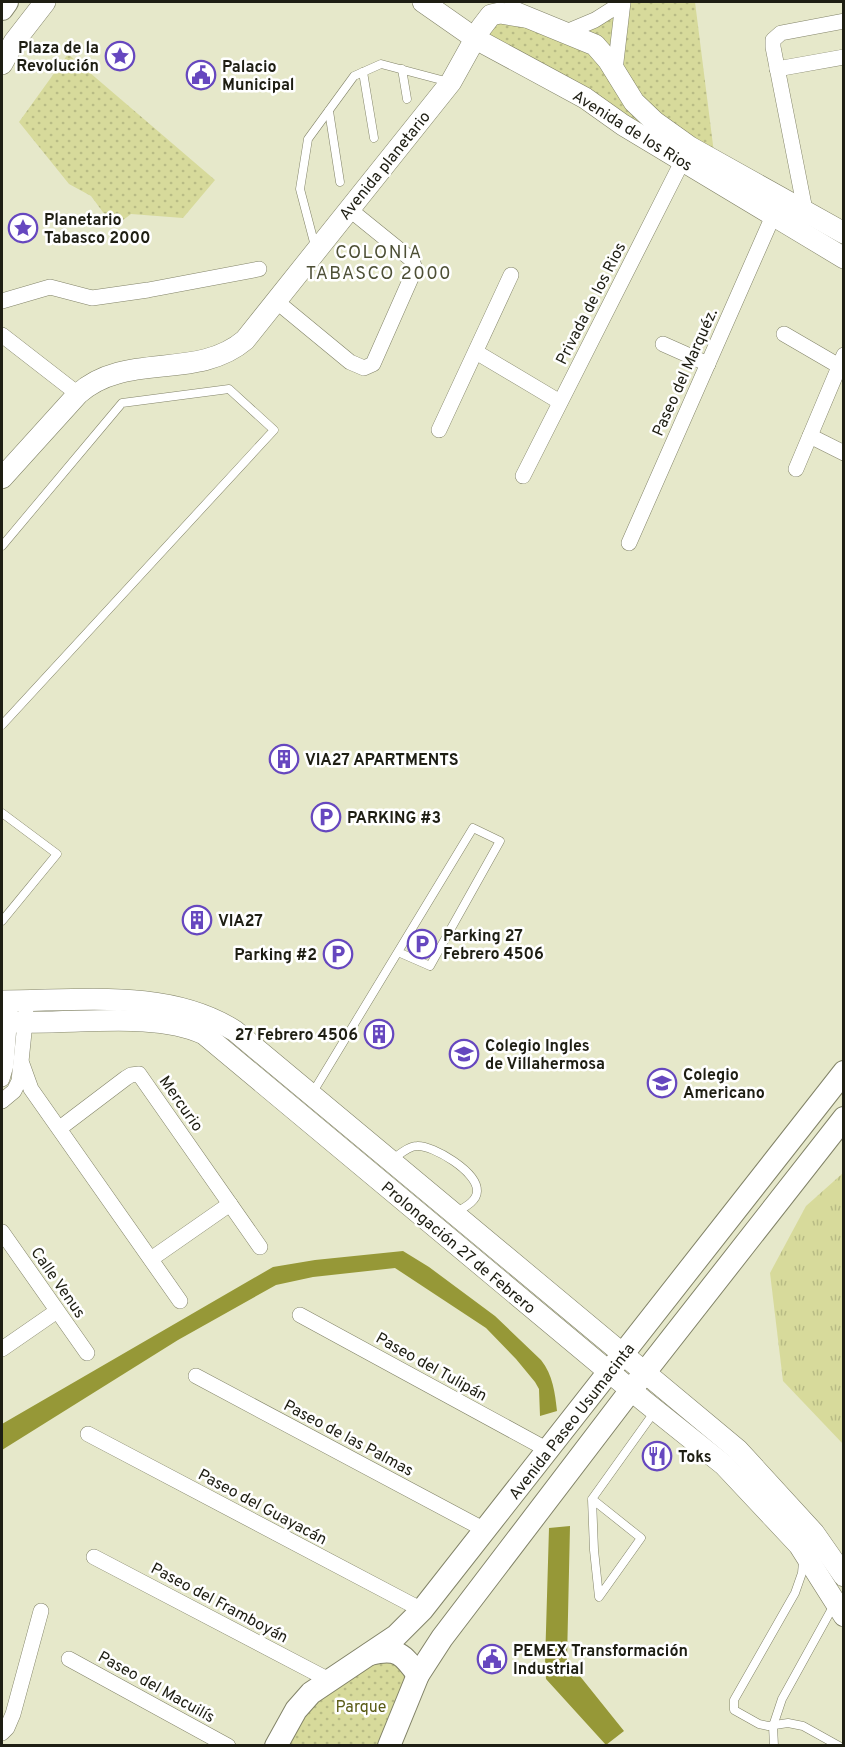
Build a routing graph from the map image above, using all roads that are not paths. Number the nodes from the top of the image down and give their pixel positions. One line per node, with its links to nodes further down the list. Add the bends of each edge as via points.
1 (7, 2): 6 (main road)
2 (45, 2): 12 (main road)
3 (423, 2): 10 (main road, Avenida de los Rios)
4 (494, 2): 7 (main road, Avenida de los Rios)
5 (622, 2): 9 (street, via 595,20); 15 (street)
6 (2, 9)
7 (524, 18): 9 (main road, Avenida de los Rios); 10 (main road, Avenida planetario, via 491,15)
8 (843, 21): 14 (street, via 777,34 772,43)
9 (564, 33): 15 (main road, Avenida de los Rios, via 595,45)
10 (476, 39): 17 (main road, Avenida planetario); 21 (main road, Avenida de los Rios, via 585,98 623,125)
11 (843, 57): 14 (street)
12 (2, 64)
13 (402, 69): 16 (lane, via 381,64); 17 (lane); 18 (lane)
14 (777, 69): 24 (street)
15 (615, 70): 21 (main road, Avenida de los Rios, via 641,111)
16 (363, 72): 19 (lane, via 354,76); 20 (lane)
17 (451, 82): 23 (main road, Avenida planetario)
18 (407, 99)
19 (329, 111): 22 (lane); 27 (lane, via 308,139 300,189)
20 (374, 138)
21 (686, 154): 24 (main road, Avenida de los Rios); 25 (main road, Avenida de los Rios); 40 (street, Privada de los Rios)
22 (340, 182)
23 (349, 209): 27 (main road, Avenida planetario); 32 (street, via 412,260 415,268 373,364 362,367 350,362)
24 (805, 210): 26 (main road, Avenida de los Rios)
25 (773, 216): 28 (main road, Avenida de los Rios); 38 (street, Paseo del Marquéz.)
26 (843, 232)
27 (316, 250): 32 (main road, Avenida planetario)
28 (843, 258)
29 (259, 269): 31 (street, via 92,298 50,287)
30 (511, 275): 36 (street)
31 (2, 301)
32 (276, 302): 39 (main road, Avenida planetario, via 246,340 219,356 191,364 118,373)
33 (2, 334): 39 (street)
34 (784, 334): 37 (street)
35 (663, 344): 38 (street)
36 (476, 352): 40 (street); 41 (street)
37 (841, 360): 42 (street)
38 (708, 364): 47 (street, Paseo del Marquéz.)
39 (78, 394): 46 (main road, Avenida planetario)
40 (560, 402): 45 (street, Privada de los Rios)
41 (439, 430)
42 (810, 436): 43 (street); 44 (street)
43 (843, 453)
44 (796, 469)
45 (523, 476)
46 (2, 478)
47 (628, 543)
48 (2, 546): 49 (lane, via 122,403 229,389 274,430)
49 (2, 725)
50 (2, 813): 51 (lane, via 57,854)
51 (2, 921)
52 (398, 952): 52 (lane, via 473,828 500,841 430,966); 57 (lane)
53 (13, 1012): 55 (street); 56 (street); 57 (main road, Prolongación 27 de Febrero, via 105,999 202,1013 236,1031); 72 (main road, Prolongación 27 de Febrero, via 160,1023 204,1034)
54 (843, 1072): 72 (main road, Avenida Paseo Usumacinta)
55 (4, 1074): 56 (street)
56 (25, 1086): 58 (street); 60 (street)
57 (311, 1095): 61 (main road, Prolongación 27 de Febrero)
58 (2, 1101)
59 (843, 1119): 74 (main road, Avenida Paseo Usumacinta)
60 (60, 1128): 62 (street, Mercurio, via 126,1078 139,1074); 66 (street)
61 (389, 1161): 63 (main road, Prolongación 27 de Febrero); 63 (lane, via 414,1146 426,1146 463,1168 474,1180 477,1191 473,1201)
62 (230, 1204): 65 (street, Mercurio); 66 (street)
63 (454, 1214): 72 (main road, Prolongación 27 de Febrero)
64 (2, 1232): 68 (street, Calle Venus)
65 (260, 1247)
66 (151, 1259): 67 (street)
67 (180, 1301)
68 (57, 1311): 70 (street); 71 (street, Calle Venus)
69 (300, 1315): 77 (street, Paseo del Tulipán)
70 (2, 1349)
71 (87, 1353)
72 (616, 1364): 74 (main road, Prolongación 27 de Febrero); 77 (main road, Avenida Paseo Usumacinta)
73 (196, 1376): 79 (street, Paseo de las Palmas)
74 (638, 1382): 75 (main road, Prolongación 27 de Febrero); 82 (main road, Prolongación 27 de Febrero, via 738,1450 814,1533); 88 (main road, Avenida Paseo Usumacinta)
75 (656, 1410): 78 (lane); 80 (main road, Prolongación 27 de Febrero, via 724,1465)
76 (88, 1434): 83 (street, Paseo del Guayacán)
77 (548, 1450): 79 (main road, Avenida Paseo Usumacinta)
78 (592, 1499): 78 (lane, via 594,1550 599,1597 641,1538)
79 (485, 1530): 83 (main road, Avenida Paseo Usumacinta)
80 (804, 1554): 84 (main road, Prolongación 27 de Febrero); 90 (lane, via 795,1593 734,1700 734,1710 759,1724)
81 (94, 1557): 89 (street, Paseo del Framboyán)
82 (843, 1576)
83 (422, 1610): 86 (main road, Avenida Paseo Usumacinta, via 404,1630)
84 (839, 1610): 90 (lane, via 782,1699)
85 (41, 1611): 91 (street, via 13,1714 8,1728)
86 (369, 1654): 88 (main road, via 397,1653); 89 (main road, Avenida Paseo Usumacinta)
87 (69, 1659): 92 (street, Paseo del Macuilís)
88 (417, 1675): 94 (main road, Avenida Paseo Usumacinta)
89 (329, 1680): 93 (main road, Avenida Paseo Usumacinta, via 303,1701)
90 (773, 1726): 95 (lane); 96 (lane, via 788,1722 803,1726)
91 (2, 1732)
92 (228, 1746)
93 (276, 1746)
94 (389, 1746)
95 (774, 1746)
96 (839, 1746)

